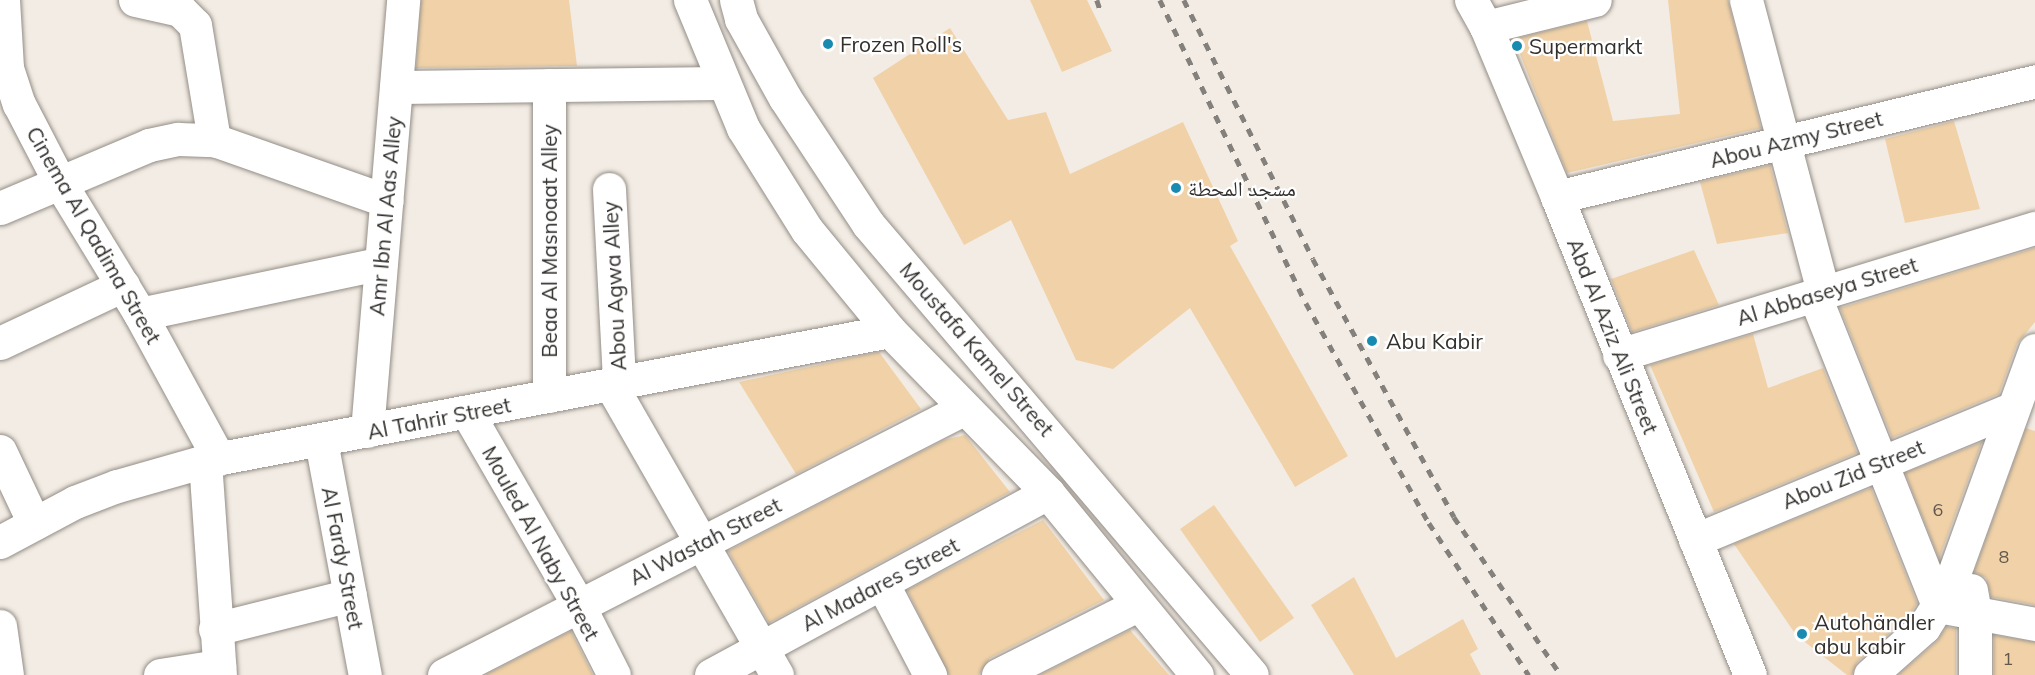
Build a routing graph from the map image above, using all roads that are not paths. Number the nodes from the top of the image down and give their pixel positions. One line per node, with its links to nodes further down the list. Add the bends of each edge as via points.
1 (3, 0): 9 (street, Cinema Al Qadima Street)
2 (135, 0): 14 (street, via 180,10 195,25)
3 (403, 0): 13 (street, Amr Ibn Al Aas Alley)
4 (690, 0): 11 (street, Moustafa Kamel Street)
5 (736, 0): 66 (street, Moustafa Kamel Street, via 741,19 785,98 868,224)
6 (1595, 0): 8 (street)
7 (1746, 0): 15 (street)
8 (1479, 14): 18 (street, Abd Al Aziz Ali Street)
9 (3, 69): 16 (street, Cinema Al Qadima Street)
10 (2035, 81): 15 (street, Abou Azmy Street)
11 (723, 83): 12 (street); 26 (street, Moustafa Kamel Street, via 743,128 807,230)
12 (549, 85): 13 (street); 31 (street, Beaa Al Masnoaat Alley)
13 (396, 87): 19 (street, Amr Ibn Al Aas Alley)
14 (213, 140): 16 (street, via 178,139 149,145); 19 (street)
15 (1781, 142): 18 (street, Abou Azmy Street); 24 (street)
16 (60, 183): 20 (street); 23 (street, Cinema Al Qadima Street)
17 (609, 189): 30 (street, Abou Agwa Alley)
18 (1557, 197): 29 (street, Abd Al Aziz Ali Street)
19 (387, 201): 22 (street, Amr Ibn Al Aas Alley)
20 (0, 208)
21 (2035, 228): 24 (street, Al Abbaseya Street)
22 (381, 263): 25 (street); 35 (street, Amr Ibn Al Aas Alley)
23 (123, 285): 25 (street, Cinema Al Qadima Street); 27 (street)
24 (1818, 293): 29 (street, Al Abbaseya Street); 39 (street)
25 (140, 314): 38 (street, Cinema Al Qadima Street)
26 (890, 331): 30 (street, Al Tahrir Street); 32 (street, Moustafa Kamel Street)
27 (0, 343)
28 (2035, 350): 33 (street)
29 (1619, 355): 42 (street, Abd Al Aziz Ali Street)
30 (615, 384): 31 (street, Al Tahrir Street); 44 (street)
31 (549, 396): 34 (street, Al Tahrir Street)
32 (965, 408): 40 (street, Moustafa Kamel Street); 44 (street, Al Wastah Street)
33 (2012, 409): 39 (street, Abou Zid Street); 45 (street)
34 (467, 412): 35 (street, Al Tahrir Street); 49 (street, Mouled Al Naby Street)
35 (367, 431): 36 (street, Al Tahrir Street)
36 (321, 441): 38 (street, Al Tahrir Street); 47 (street, Al Fardy Street)
37 (0, 451): 41 (street)
38 (212, 460): 41 (street, Al Tahrir Street, via 117,486); 54 (street)
39 (1882, 462): 42 (street, Abou Zid Street); 50 (street)
40 (1048, 494): 46 (street, Al Madares Street); 48 (street, Moustafa Kamel Street)
41 (34, 523): 43 (street, Al Tahrir Street)
42 (1695, 540): 67 (street, Abd Al Aziz Ali Street)
43 (0, 542)
44 (702, 543): 49 (street, Al Wastah Street); 55 (street)
45 (1962, 549): 50 (street); 51 (street)
46 (882, 583): 55 (street, Al Madares Street); 63 (street)
47 (350, 595): 54 (street); 60 (street, Al Fardy Street)
48 (1137, 605): 64 (street); 65 (street, Moustafa Kamel Street)
49 (579, 606): 57 (street, Al Wastah Street); 61 (street, Mouled Al Naby Street)
50 (1938, 606): 51 (street); 68 (street, via 1906,645)
51 (1975, 612): 52 (street); 69 (street)
52 (2035, 624)
53 (0, 626): 58 (street)
54 (215, 629): 56 (street)
55 (769, 662): 62 (street, Al Madares Street)
56 (219, 670): 59 (street)
57 (457, 672)
58 (7, 675)
59 (160, 675)
60 (365, 675)
61 (614, 675)
62 (711, 675)
63 (930, 675)
64 (999, 675)
65 (1197, 675)
66 (1252, 675)
67 (1750, 675)
68 (1870, 675)
69 (1975, 675)

